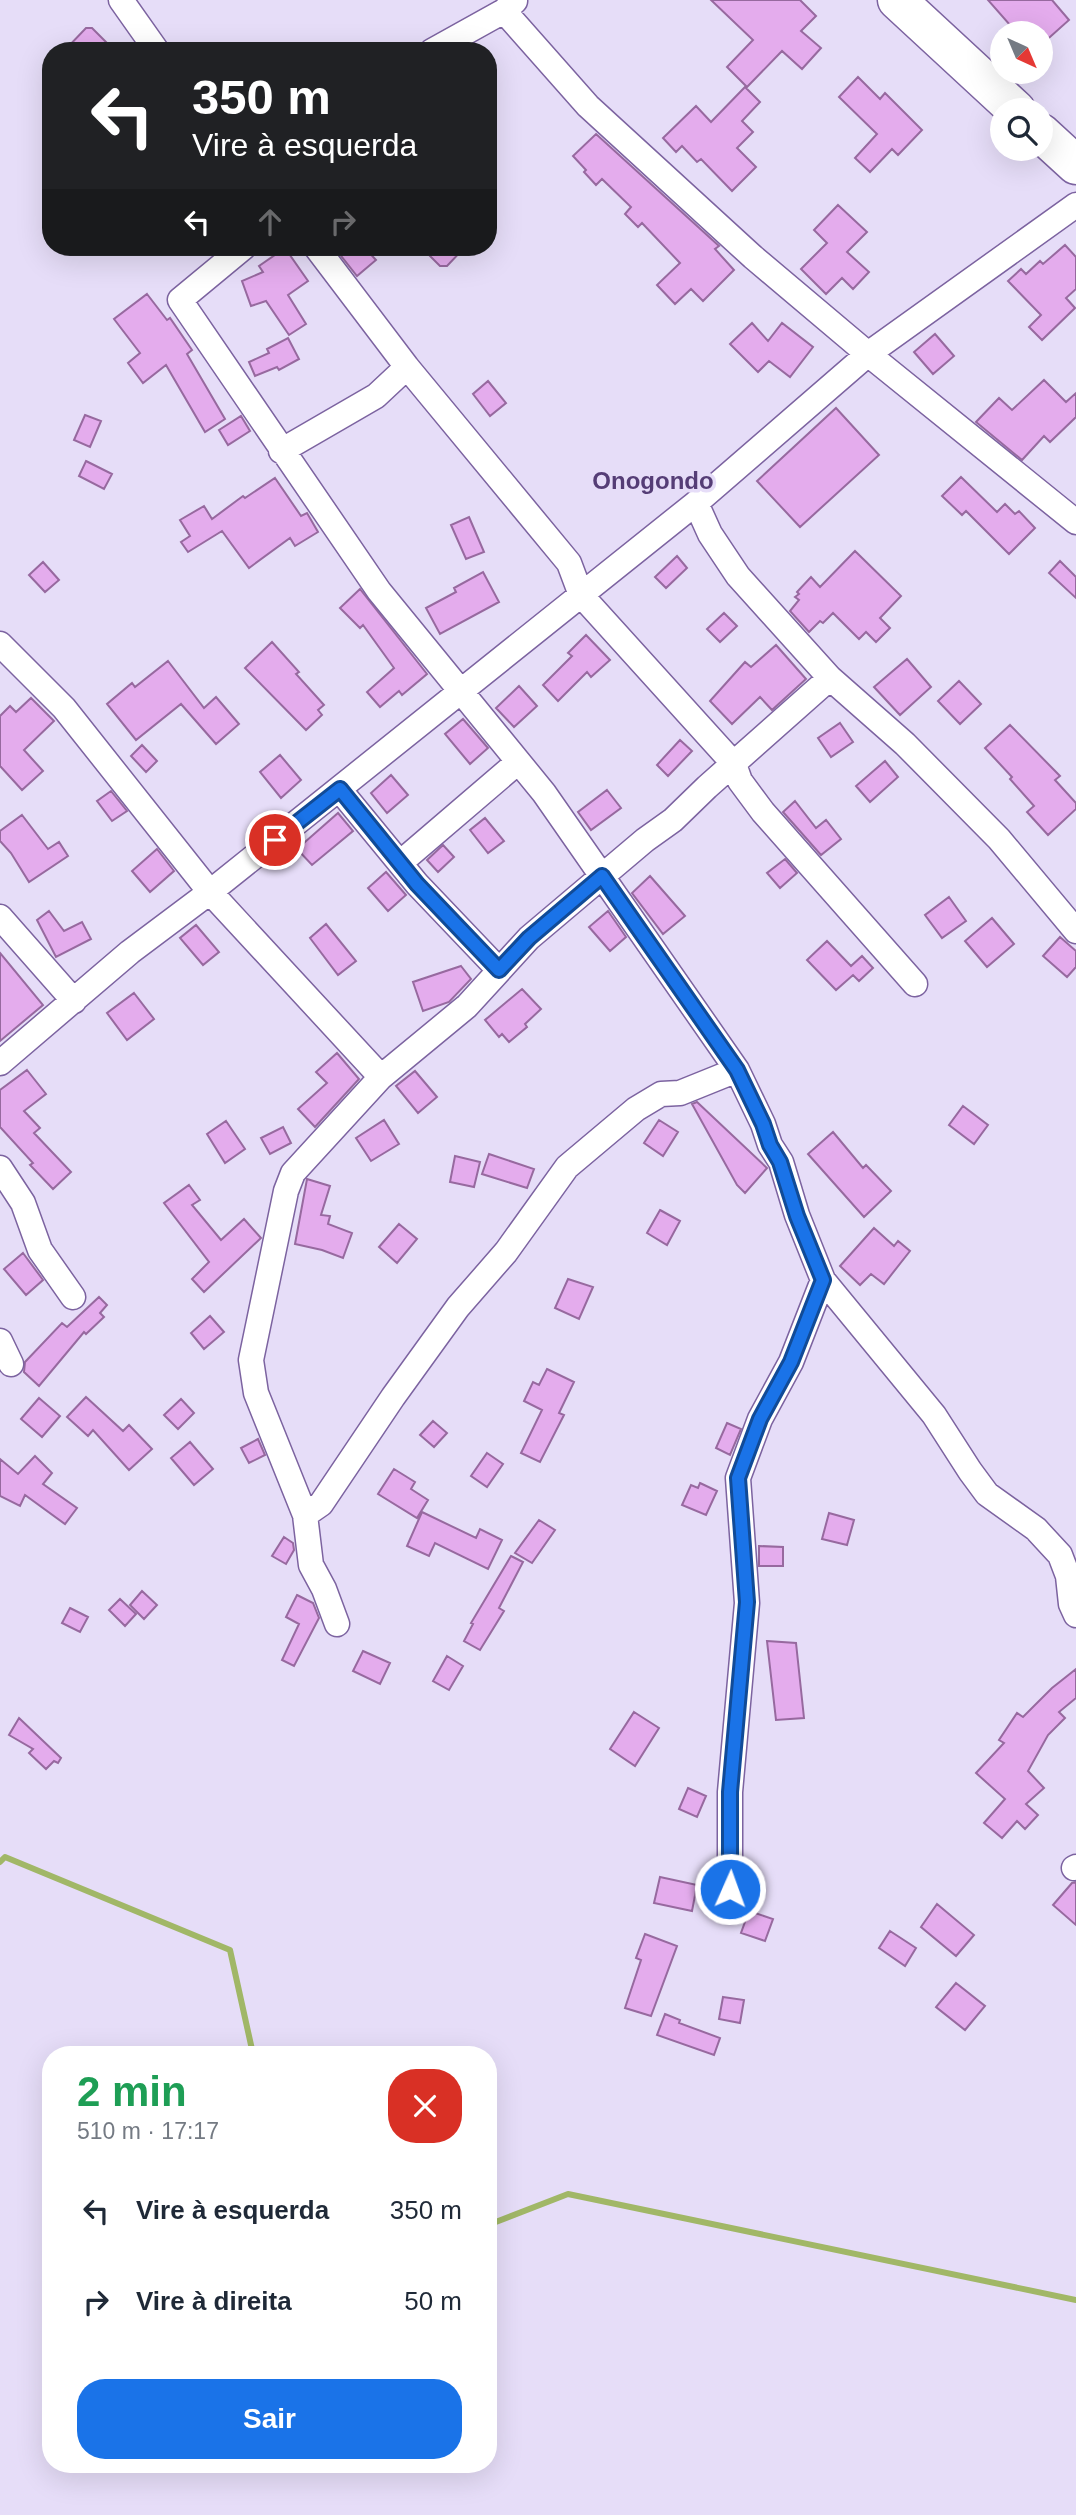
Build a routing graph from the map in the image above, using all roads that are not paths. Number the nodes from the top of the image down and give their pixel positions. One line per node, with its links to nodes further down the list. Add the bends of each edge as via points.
1 (121, 0): 4 (street)
2 (897, 0): 6 (main road)
3 (510, 5): 5 (street); 12 (street, via 588,106 753,257)
4 (151, 42)
5 (447, 42)
6 (1003, 98)
7 (1053, 144): 8 (main road)
8 (1076, 165)
9 (1076, 205): 12 (street)
10 (233, 256): 14 (street, via 180,300)
11 (323, 256): 13 (street)
12 (868, 354): 15 (street); 16 (street)
13 (407, 367): 14 (street, via 376,396); 17 (street, via 569,563)
14 (281, 451): 20 (street, via 379,591)
15 (696, 503): 17 (street); 19 (street, via 738,576)
16 (1076, 522)
17 (581, 595): 20 (street); 22 (street)
18 (0, 644): 26 (street, via 64,708)
19 (830, 678): 22 (street); 28 (street, via 905,744 999,839)
20 (460, 693): 21 (street); 23 (street)
21 (518, 762): 24 (street); 25 (street)
22 (734, 764): 25 (street); 30 (street, via 740,781 763,812)
23 (340, 789): 24 (street); 26 (street)
24 (400, 863): 29 (street)
25 (602, 876): 29 (street); 33 (street)
26 (210, 892): 31 (street); 34 (street)
27 (0, 917): 31 (street)
28 (1076, 931)
29 (499, 970): 34 (street, via 467,1006)
30 (915, 984)
31 (74, 1001): 32 (street)
32 (0, 1063)
33 (737, 1070): 36 (street, via 780,1162); 40 (street, via 680,1093 661,1094 567,1167 506,1252 458,1307 321,1504)
34 (380, 1077): 40 (street, via 293,1173 251,1360 260,1404)
35 (0, 1168): 37 (street, via 23,1203 40,1250)
36 (823, 1280): 41 (street, via 934,1415 988,1494 1036,1529 1060,1555); 43 (street, via 738,1478 747,1602 730,1792)
37 (73, 1297)
38 (0, 1341): 39 (street)
39 (11, 1364)
40 (305, 1515): 42 (street, via 312,1565)
41 (1076, 1615)
42 (337, 1624)
43 (730, 1889)

